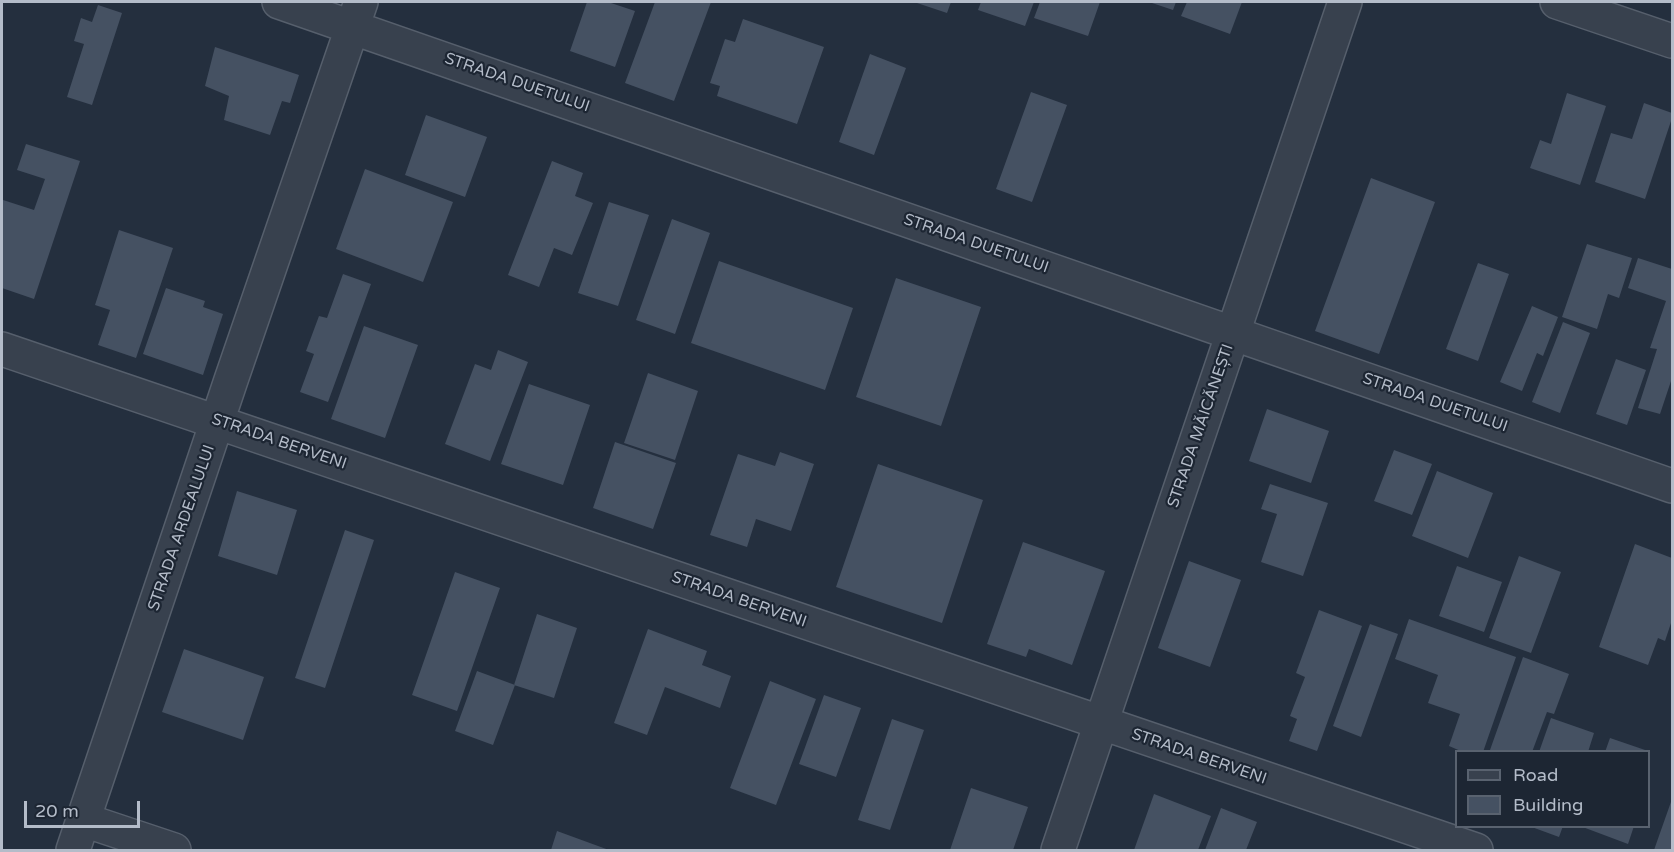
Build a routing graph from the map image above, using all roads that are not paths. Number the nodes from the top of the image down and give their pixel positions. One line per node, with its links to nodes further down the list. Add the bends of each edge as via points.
1 (279, 2): 4 (street, STRADA DUETULUI)
2 (1345, 2): 6 (street, STRADA MĂICĂNEȘTI)
3 (1557, 2): 5 (street)
4 (357, 14): 6 (street, STRADA DUETULUI); 8 (street, STRADA ARDEALULUI)
5 (1672, 41)
6 (1233, 334): 9 (street, STRADA DUETULUI); 10 (street, STRADA MĂICĂNEȘTI)
7 (2, 349): 8 (street, STRADA BERVENI)
8 (218, 421): 10 (street, STRADA BERVENI); 11 (street, STRADA ARDEALULUI)
9 (1672, 486)
10 (1100, 723): 14 (street, STRADA MĂICĂNEȘTI); 15 (street, STRADA BERVENI)
11 (84, 820): 12 (street, STRADA ARDEALULUI); 13 (street)
12 (74, 850)
13 (174, 850)
14 (1058, 850)
15 (1476, 850)

